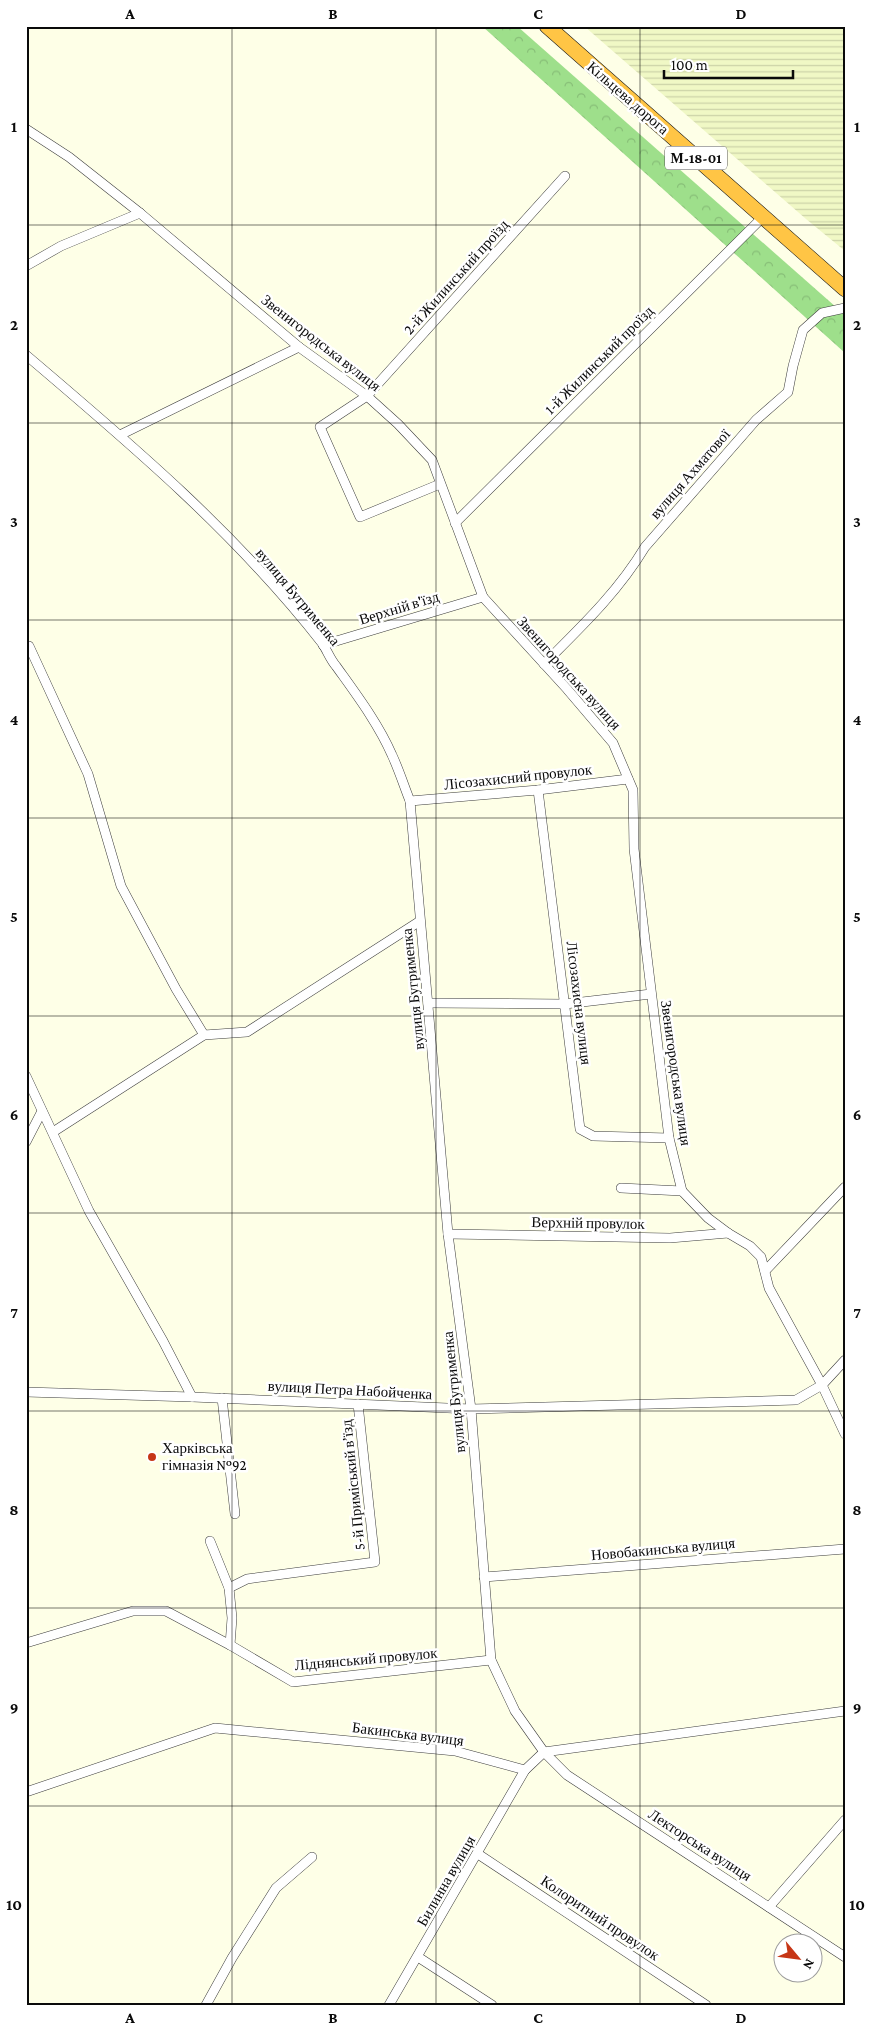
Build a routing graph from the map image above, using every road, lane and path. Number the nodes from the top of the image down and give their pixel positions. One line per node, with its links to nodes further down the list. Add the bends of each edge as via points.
1 (547, 26): 5 (highway, Кільцева дорога / М-18-01)
2 (26, 129): 4 (street, Звенигородська вулиця, via 69,157)
3 (565, 176): 11 (street, 2-й Жилинський проїзд)
4 (140, 214): 6 (street, via 61,246); 9 (street, Звенигородська вулиця)
5 (763, 217): 7 (highway, Кільцева дорога / М-18-01); 14 (street, 1-й Жилинський проїзд)
6 (26, 266)
7 (845, 289)
8 (845, 308): 18 (street, вулиця Ахматової, via 822,313 803,330 788,392 756,420 645,547 631,570 599,608)
9 (299, 347): 11 (street, Звенигородська вулиця); 12 (street)
10 (26, 355): 12 (street, вулиця Бугрименка)
11 (367, 396): 13 (street, Звенигородська вулиця, via 432,460); 13 (street, 2-й Жилинський проїзд, via 320,427 360,517)
12 (120, 435): 16 (street, вулиця Бугрименка, via 231,538)
13 (440, 484): 14 (street, Звенигородська вулиця)
14 (455, 523): 15 (street, Звенигородська вулиця)
15 (483, 598): 16 (street, Верхній в'їзд); 18 (street, Звенигородська вулиця)
16 (323, 645): 21 (street, вулиця Бугрименка, via 372,717 392,754)
17 (29, 646): 26 (street, via 88,774 121,886)
18 (544, 664): 19 (street, Звенигородська вулиця, via 613,743)
19 (628, 779): 20 (street, Лісозахисний провулок); 23 (street, Звенигородська вулиця, via 633,790 634,849)
20 (538, 790): 21 (street, Лісозахисний провулок); 25 (street, Лісозахисна вулиця)
21 (410, 801): 22 (street, вулиця Бугрименка)
22 (420, 920): 24 (street, вулиця Бугрименка); 26 (street, via 248,1032)
23 (651, 994): 25 (street); 30 (street, Звенигородська вулиця)
24 (428, 1003): 25 (street); 35 (street, вулиця Бугрименка)
25 (565, 1004): 30 (street, Лісозахисна вулиця, via 580,1129 593,1136)
26 (204, 1035): 29 (street)
27 (26, 1076): 28 (street)
28 (42, 1111): 29 (street); 31 (street)
29 (53, 1132): 41 (street, via 89,1211)
30 (669, 1138): 34 (street, Звенигородська вулиця)
31 (26, 1142)
32 (845, 1187): 37 (street)
33 (621, 1188): 34 (street)
34 (682, 1191): 36 (street)
35 (448, 1234): 36 (street, Верхній провулок, via 670,1238); 44 (street, вулиця Бугрименка)
36 (728, 1234): 37 (street, via 750,1246 761,1257)
37 (765, 1272): 39 (street, via 769,1288)
38 (845, 1360): 39 (street, вулиця Петра Набойченка)
39 (822, 1385): 44 (street, вулиця Петра Набойченка, via 796,1400); 45 (street)
40 (26, 1392): 41 (street, вулиця Петра Набойченка)
41 (192, 1397): 42 (street, вулиця Петра Набойченка)
42 (222, 1398): 43 (street, вулиця Петра Набойченка); 46 (street)
43 (358, 1404): 44 (street, вулиця Петра Набойченка); 50 (street, 5-й Приміський в’їзд, via 375,1562 247,1579)
44 (471, 1409): 49 (street, вулиця Бугрименка)
45 (845, 1434)
46 (235, 1514)
47 (210, 1541): 50 (street)
48 (845, 1548): 49 (street, Новобакинська вулиця)
49 (484, 1577): 53 (street, вулиця Бугрименка)
50 (229, 1588): 52 (street)
51 (26, 1643): 52 (street, Ліднянський провулок, via 133,1612 166,1611)
52 (230, 1645): 53 (street, Ліднянський провулок, via 293,1682)
53 (491, 1660): 55 (street, вулиця Бугрименка, via 515,1711)
54 (845, 1711): 55 (street)
55 (544, 1752): 56 (street); 61 (street, Лекторська вулиця, via 567,1775)
56 (525, 1770): 57 (street, Бакинська вулиця, via 456,1751 215,1728); 59 (street, Билинна вулиця)
57 (26, 1792)
58 (845, 1820): 61 (street)
59 (478, 1854): 62 (street, Билинна вулиця); 67 (street, Колоритний провулок)
60 (312, 1857): 64 (street, via 276,1888)
61 (769, 1907): 63 (street, Лекторська вулиця)
62 (418, 1957): 65 (street, Билинна вулиця); 66 (street)
63 (845, 1957)
64 (206, 2005)
65 (389, 2005)
66 (492, 2005)
67 (706, 2005)

